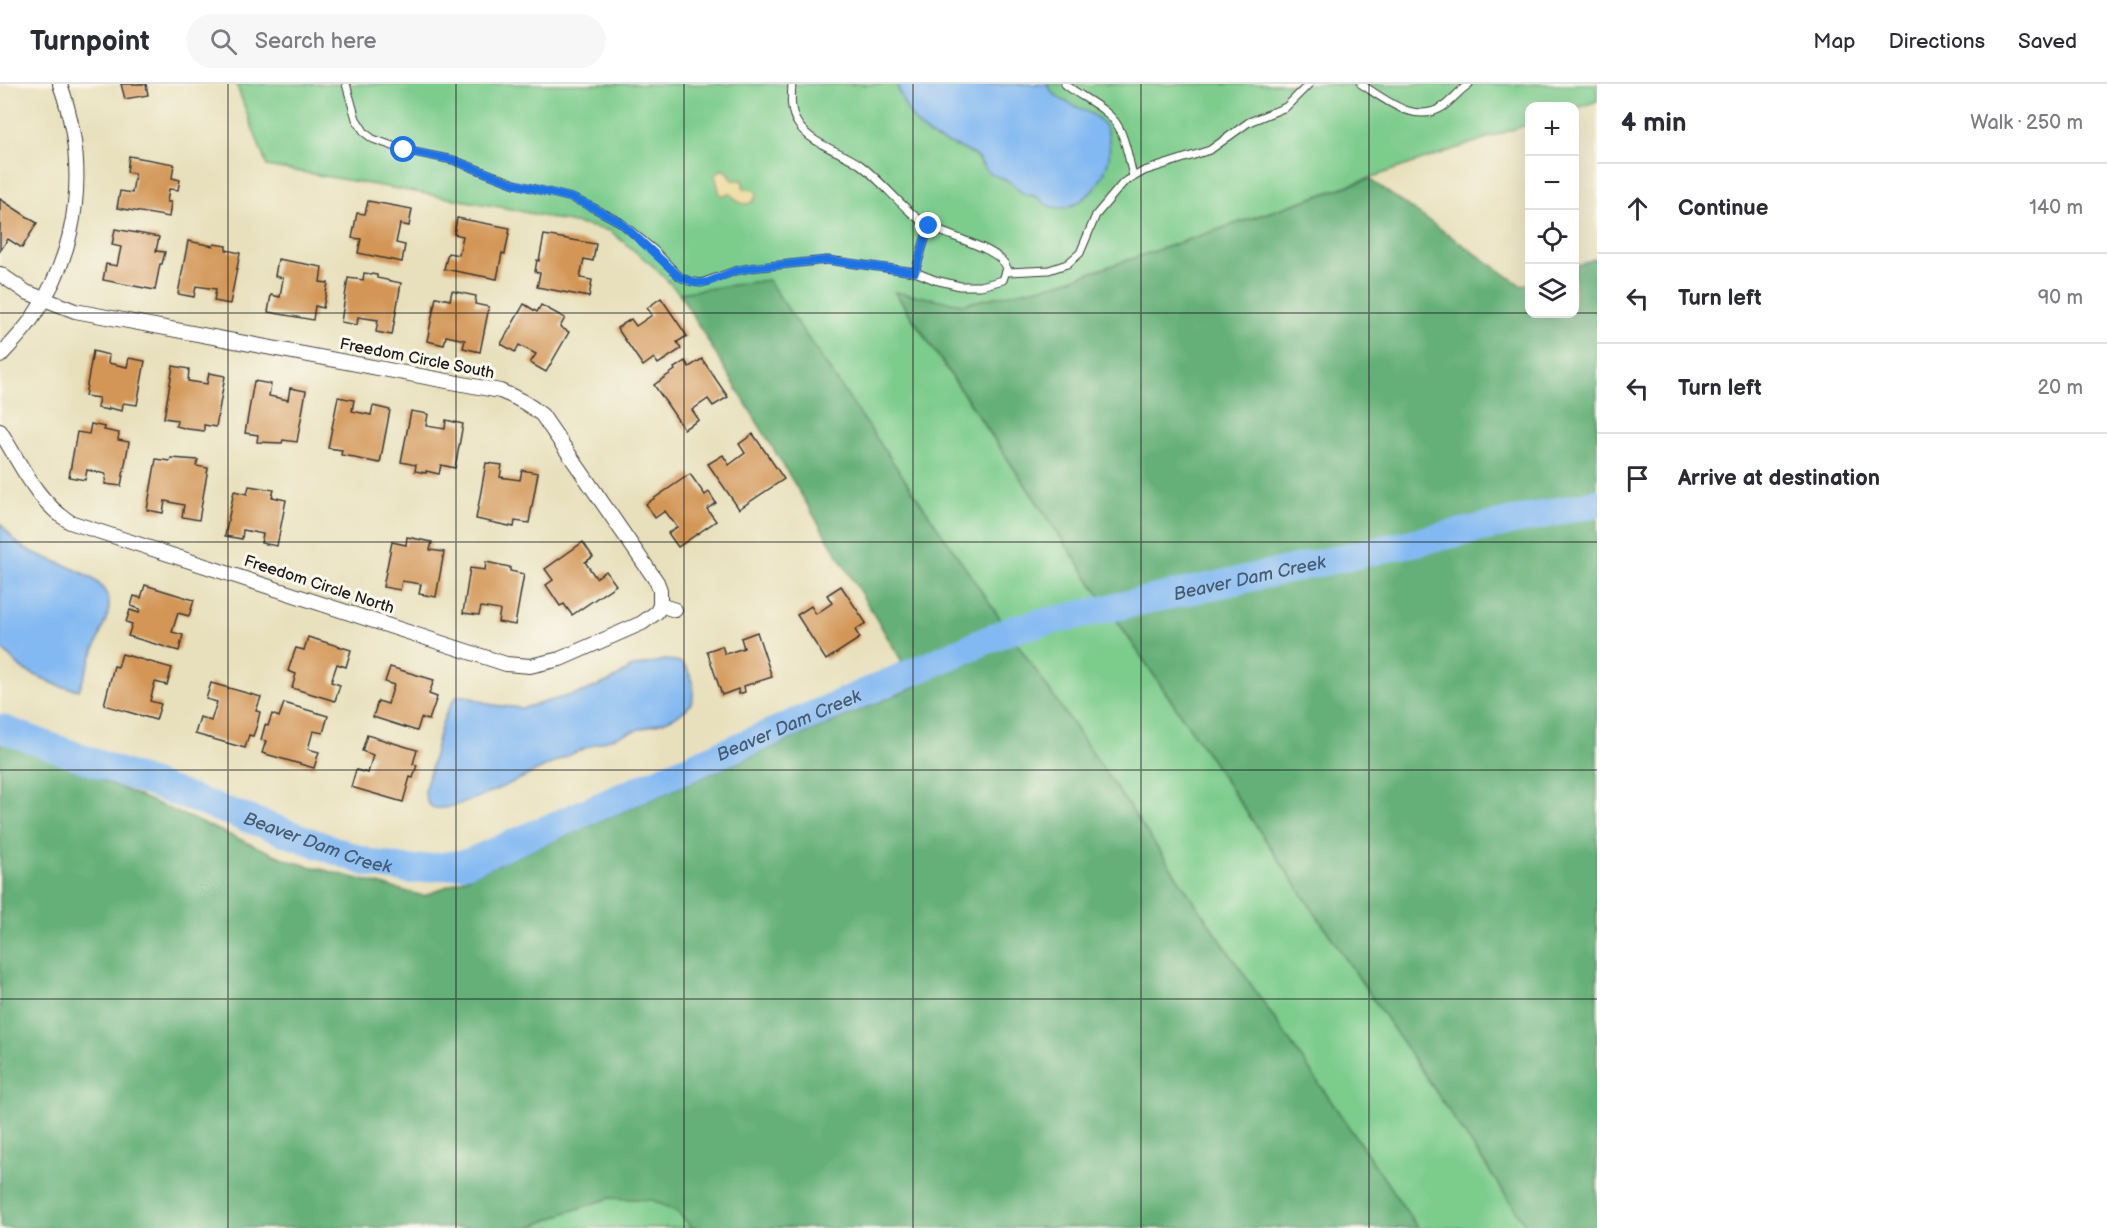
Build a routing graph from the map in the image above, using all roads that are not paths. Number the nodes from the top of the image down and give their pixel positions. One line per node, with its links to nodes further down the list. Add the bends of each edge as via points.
1 (60, 84): 13 (street, via 74,136 77,193 65,251)
2 (346, 84): 10 (lane, via 356,119 373,139 572,198 620,222 689,281 701,284 742,269 827,260)
3 (792, 84): 9 (lane, via 792,111 798,125 858,164)
4 (1065, 84): 8 (lane, via 1117,124)
5 (1310, 84): 8 (lane, via 1286,107 1249,122 1209,150)
6 (1361, 84): 7 (lane, via 1403,110 1423,114 1443,106)
7 (1470, 84)
8 (1133, 176): 11 (lane, via 1104,203 1074,259 1049,270)
9 (929, 226): 10 (lane); 11 (lane, via 996,256 1006,264)
10 (915, 272): 11 (lane, via 971,286 999,282)
11 (1007, 272)
12 (0, 274): 13 (street, Freedom Circle South)
13 (44, 300): 14 (street); 16 (street, Freedom Circle South, via 75,311 517,397 542,415 657,582)
14 (0, 356)
15 (0, 431): 16 (street, Freedom Circle North, via 47,505 70,522 506,664 530,666 560,659 642,623)
16 (660, 605): 17 (street)
17 (675, 610)

